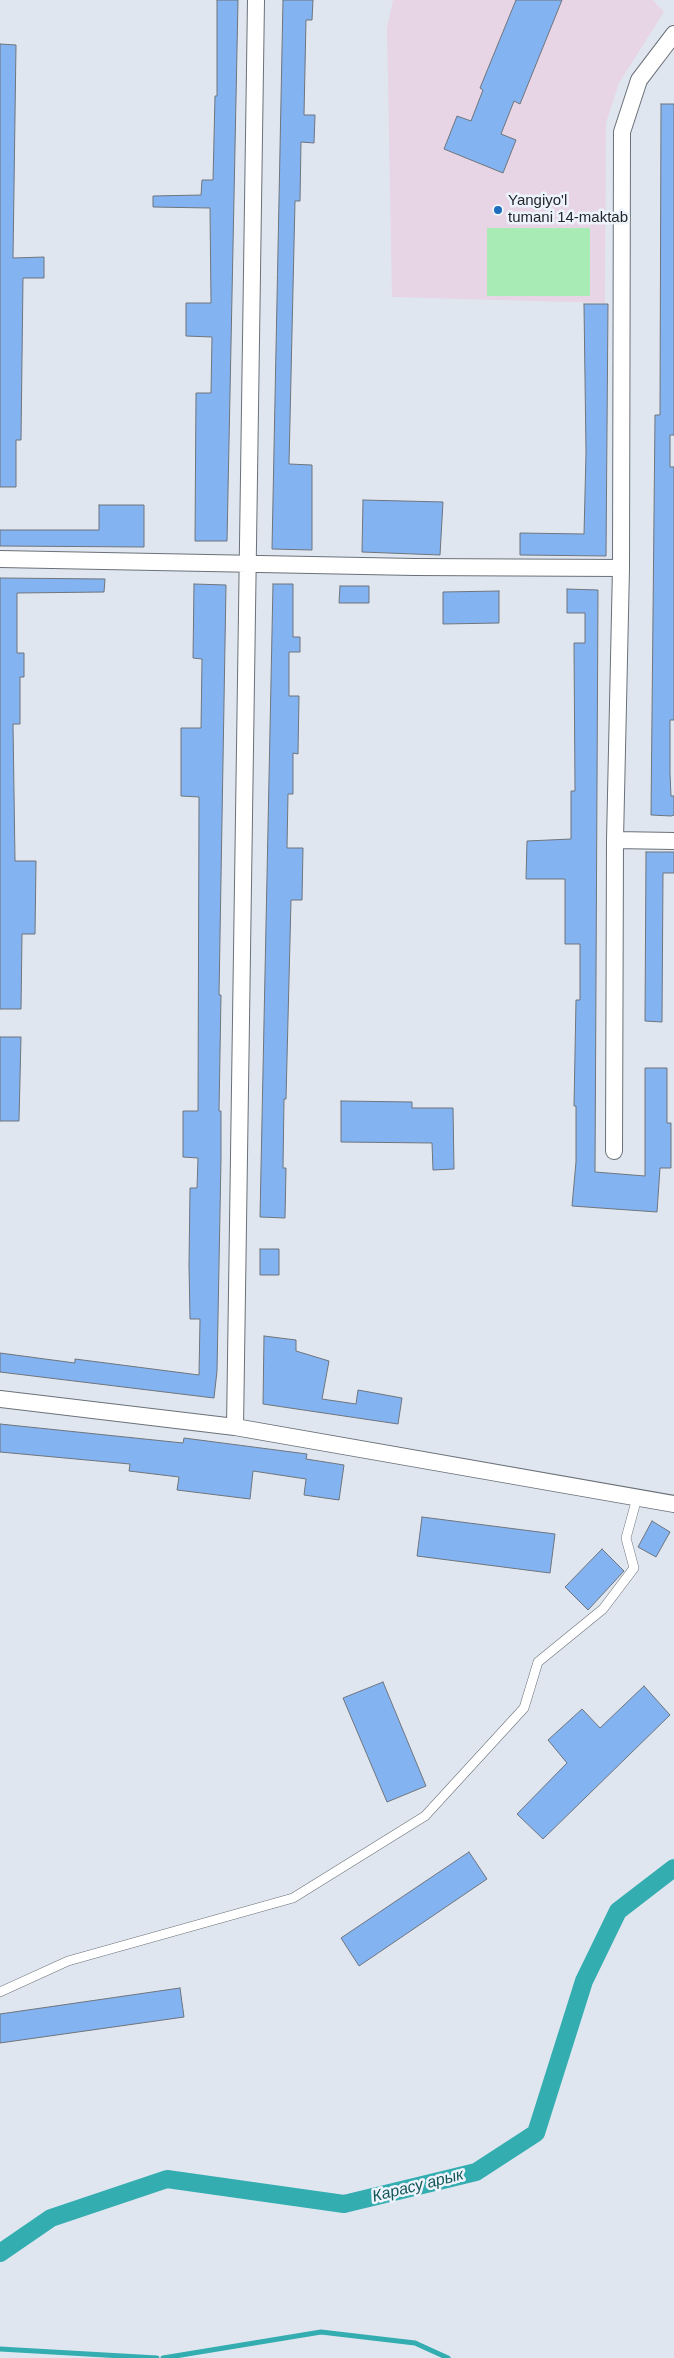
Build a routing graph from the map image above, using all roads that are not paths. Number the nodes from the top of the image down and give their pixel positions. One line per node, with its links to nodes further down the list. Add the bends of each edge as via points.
1 (256, 0): 4 (street)
2 (674, 34): 5 (street, via 639,80 622,132)
3 (0, 559): 4 (street)
4 (249, 563): 5 (street); 10 (street)
5 (621, 568): 6 (street)
6 (615, 840): 7 (street); 8 (street)
7 (674, 841)
8 (614, 1151)
9 (0, 1399): 10 (street)
10 (235, 1427): 11 (street)
11 (637, 1498): 12 (street); 13 (lane, via 626,1538 634,1568 603,1609 538,1662 524,1708 425,1816 293,1898 68,1960)
12 (674, 1504)
13 (0, 1992)

